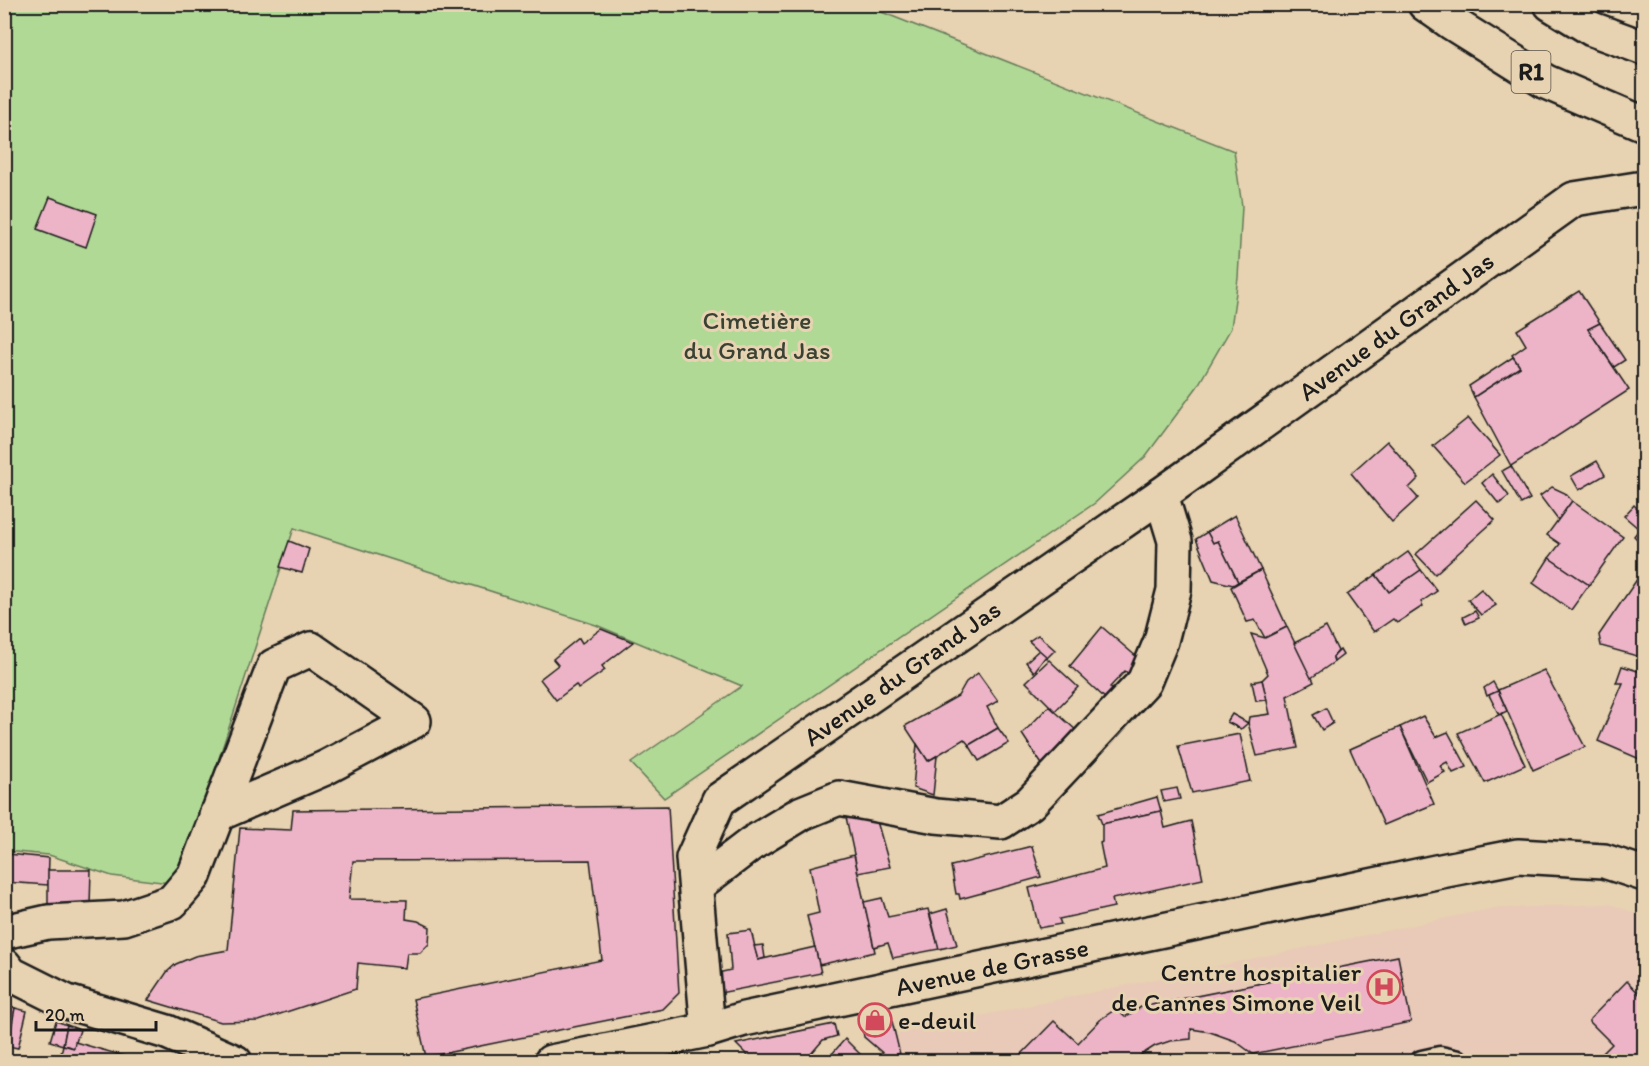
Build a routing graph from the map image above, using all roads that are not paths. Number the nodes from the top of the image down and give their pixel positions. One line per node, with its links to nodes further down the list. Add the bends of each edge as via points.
1 (1425, 4): 4 (main road, R1, via 1546,82)
2 (1551, 4): 3 (main road, via 1592,29)
3 (1644, 48)
4 (1644, 124)
5 (1644, 191): 6 (main road, Avenue du Grand Jas, via 1574,199)
6 (1161, 495): 9 (main road, Avenue du Grand Jas, via 719,800 693,858); 9 (main road, via 1174,541 1173,590 1161,641 1144,682 1030,803 1001,822 936,816 839,798 802,813 751,844)
7 (216, 815): 7 (main road, via 325,768 414,721 311,649 274,666); 10 (main road, via 194,876 172,902 123,918 48,922)
8 (1644, 874): 12 (main road, Avenue de Grasse, via 1604,861 1518,856 744,1019)
9 (696, 886): 12 (main road, Avenue du Grand Jas)
10 (4, 932)
11 (4, 965): 13 (main road, via 11,974 67,1002 167,1032)
12 (708, 1030): 14 (main road, Avenue de Grasse)
13 (235, 1062)
14 (551, 1062)
15 (1422, 1062): 16 (lane, via 1440,1058)
16 (1458, 1062)

